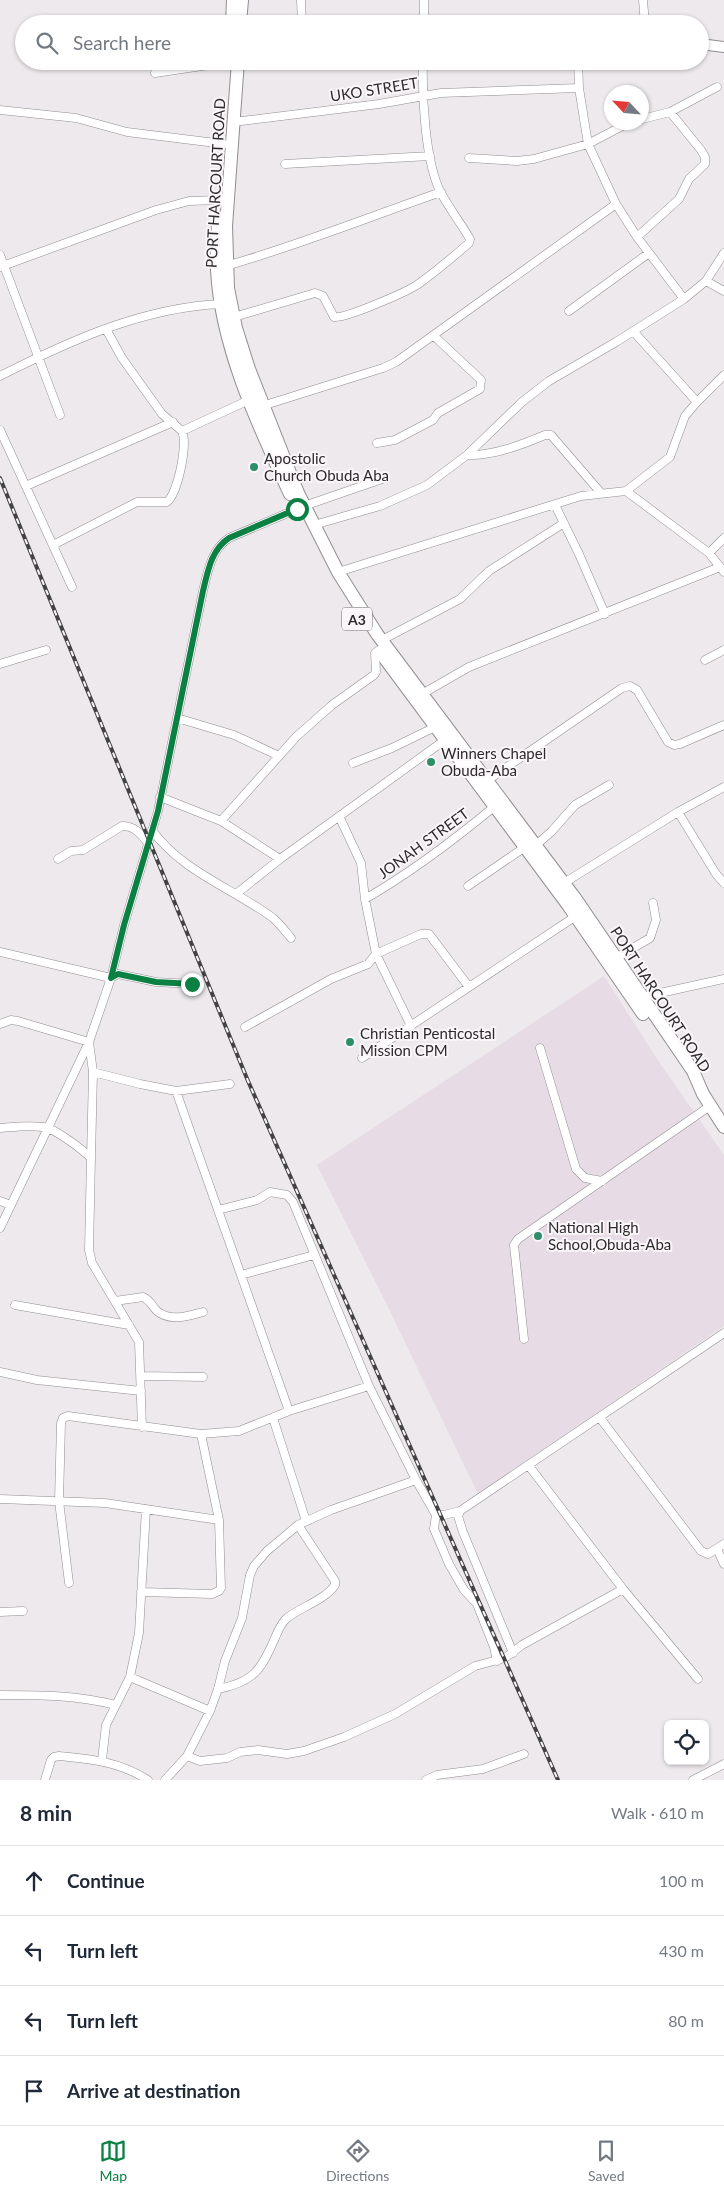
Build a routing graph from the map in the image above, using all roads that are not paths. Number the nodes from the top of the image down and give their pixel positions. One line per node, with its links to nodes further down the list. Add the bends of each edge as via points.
1 (233, 0): 6 (highway)
2 (242, 0): 7 (highway)
3 (301, 0): 8 (street)
4 (424, 0): 9 (street)
5 (643, 0): 10 (street)
6 (232, 15)
7 (241, 15)
8 (302, 15)
9 (424, 15)
10 (644, 15)
11 (709, 45): 12 (street)
12 (724, 47)
13 (174, 70): 18 (street)
14 (228, 70): 27 (highway, PORT HARCOURT ROAD / A3)
15 (237, 70): 25 (highway, PORT HARCOURT ROAD / A3)
16 (423, 70): 21 (street)
17 (578, 70): 20 (street)
18 (155, 73)
19 (717, 87): 23 (street)
20 (579, 88): 21 (street, UKO STREET, via 441,92); 28 (street)
21 (422, 96): 25 (street, UKO STREET); 29 (street)
22 (0, 110): 27 (street, via 76,118 127,132)
23 (670, 112): 24 (street); 35 (street, via 701,150 705,164 689,179 679,198)
24 (649, 117)
25 (233, 122): 40 (highway, PORT HARCOURT ROAD / A3)
26 (615, 130): 28 (street)
27 (224, 144): 33 (highway, PORT HARCOURT ROAD / A3)
28 (588, 144): 30 (street, via 517,161); 34 (street)
29 (430, 156): 31 (street); 32 (street)
30 (469, 158)
31 (285, 164)
32 (440, 192): 40 (street, via 286,248); 46 (street, via 470,241 415,286 338,318 334,317 323,296 314,292)
33 (220, 200): 39 (street, via 189,201 156,210); 44 (highway, PORT HARCOURT ROAD / A3, via 217,270)
34 (616, 204): 35 (street); 49 (street)
35 (637, 237): 36 (street)
36 (649, 253): 43 (street); 45 (street)
37 (724, 253): 41 (street)
38 (0, 255): 39 (street)
39 (2, 266): 50 (street)
40 (226, 266): 46 (highway, PORT HARCOURT ROAD / A3)
41 (706, 281): 42 (street); 43 (street)
42 (724, 292)
43 (684, 299): 48 (street)
44 (222, 304): 47 (street, via 144,316); 53 (highway, PORT HARCOURT ROAD / A3, via 230,343)
45 (569, 311)
46 (234, 317): 55 (highway, PORT HARCOURT ROAD / A3)
47 (106, 329): 50 (street); 57 (street, via 122,358 162,414)
48 (633, 331): 54 (street); 61 (street, via 549,381)
49 (434, 336): 55 (street, via 383,368); 60 (street, via 482,380 480,389 395,440)
50 (38, 357): 52 (street); 56 (street)
51 (724, 375): 54 (street)
52 (0, 376)
53 (249, 400): 59 (street); 67 (highway, PORT HARCOURT ROAD / A3)
54 (697, 402): 64 (street, via 682,422 670,457)
55 (262, 406): 67 (highway, PORT HARCOURT ROAD / A3)
56 (60, 415)
57 (173, 422): 59 (street); 63 (street)
58 (0, 430): 63 (street)
59 (182, 431): 71 (street, via 184,450 170,499 160,503 137,502)
60 (377, 443)
61 (467, 455): 65 (street, via 497,452 551,435); 69 (street, via 427,485 380,506)
62 (384, 478): 67 (street)
63 (26, 486): 71 (street)
64 (626, 491): 65 (street); 73 (street)
65 (601, 493): 66 (street)
66 (555, 505): 68 (street); 75 (street)
67 (300, 507): 69 (highway, PORT HARCOURT ROAD / A3); 72 (highway, PORT HARCOURT ROAD / A3); 84 (street, via 229,538 211,558)
68 (564, 523): 77 (street); 78 (street, via 489,571 460,599)
69 (314, 525): 72 (highway, PORT HARCOURT ROAD / A3)
70 (724, 538): 73 (street)
71 (53, 545): 76 (street)
72 (321, 548): 75 (highway, PORT HARCOURT ROAD / A3); 78 (highway, PORT HARCOURT ROAD / A3, via 346,602)
73 (709, 553): 74 (street)
74 (722, 570): 77 (street)
75 (338, 572): 78 (highway, PORT HARCOURT ROAD / A3)
76 (72, 586)
77 (605, 614): 83 (street, via 468,667)
78 (380, 645): 83 (highway, PORT HARCOURT ROAD / A3); 86 (highway, PORT HARCOURT ROAD / A3); 88 (street, via 375,653 374,675 332,705)
79 (46, 650): 82 (street)
80 (724, 650): 81 (street)
81 (705, 660)
82 (0, 664)
83 (422, 694): 90 (highway, PORT HARCOURT ROAD / A3)
84 (177, 718): 88 (street, via 234,735); 93 (street)
85 (724, 725): 90 (street, via 674,745 668,742 637,690 630,686 622,688)
86 (435, 727): 87 (highway, PORT HARCOURT ROAD / A3); 89 (street)
87 (446, 740): 94 (highway, PORT HARCOURT ROAD / A3); 96 (street)
88 (279, 756): 97 (street)
89 (353, 763)
90 (488, 780): 100 (highway, PORT HARCOURT ROAD / A3)
91 (609, 785): 100 (street, via 575,805 551,832)
92 (724, 787): 95 (street)
93 (160, 797): 97 (street); 98 (street)
94 (495, 806): 100 (highway, PORT HARCOURT ROAD / A3); 107 (street, JONAH STREET, via 451,843)
95 (678, 812): 103 (street); 104 (street)
96 (340, 816): 102 (street); 107 (street, via 359,858)
97 (221, 821): 102 (street)
98 (152, 830): 99 (street); 106 (street, via 182,860)
99 (148, 842): 101 (street, via 132,827 122,826 83,850 71,851); 114 (street)
100 (531, 846): 103 (highway, PORT HARCOURT ROAD / A3); 105 (street); 109 (highway, PORT HARCOURT ROAD / A3)
101 (58, 859)
102 (280, 859): 106 (street)
103 (564, 883): 113 (highway, PORT HARCOURT ROAD / A3)
104 (724, 883)
105 (468, 886)
106 (236, 894): 110 (street, via 274,919)
107 (365, 899): 112 (street)
108 (653, 904): 113 (street, via 656,920 650,938)
109 (576, 916): 117 (street); 128 (highway, PORT HARCOURT ROAD / A3, via 686,1075)
110 (291, 938)
111 (0, 952): 114 (street)
112 (376, 954): 117 (street, via 426,933); 120 (street); 121 (street, via 368,964 331,979)
113 (616, 958): 118 (highway, PORT HARCOURT ROAD / A3)
114 (111, 978): 116 (street, via 118,974 156,982); 122 (street)
115 (723, 980): 118 (street)
116 (192, 984)
117 (469, 987): 120 (street)
118 (642, 997): 128 (highway, PORT HARCOURT ROAD / A3, via 693,1071)
119 (0, 1024): 122 (street, via 18,1021)
120 (411, 1026): 124 (street)
121 (245, 1027)
122 (89, 1042): 125 (street); 132 (street)
123 (540, 1048): 134 (street, via 576,1169 585,1178)
124 (362, 1058)
125 (92, 1072): 127 (street); 133 (street)
126 (230, 1084): 127 (street)
127 (176, 1091): 137 (street)
128 (703, 1094): 129 (highway, A3)
129 (710, 1106): 130 (highway, A3); 134 (street)
130 (724, 1126)
131 (0, 1128): 132 (street)
132 (48, 1128): 133 (street); 136 (street)
133 (91, 1158): 141 (street, via 89,1250 92,1263)
134 (602, 1181): 146 (street, via 518,1239 514,1246)
135 (0, 1200): 136 (street)
136 (11, 1205): 138 (street)
137 (218, 1210): 139 (street, via 257,1200 270,1192 287,1196 298,1210); 140 (street)
138 (0, 1228)
139 (314, 1255): 140 (street); 150 (street)
140 (241, 1275): 152 (street)
141 (115, 1301): 143 (street, via 143,1297 167,1316 183,1318); 144 (street)
142 (15, 1305): 144 (street)
143 (203, 1312)
144 (129, 1325): 148 (street, via 139,1342)
145 (724, 1333): 154 (street)
146 (524, 1339)
147 (0, 1372): 151 (street, via 37,1380)
148 (142, 1376): 149 (street); 151 (street)
149 (204, 1377)
150 (369, 1386): 152 (street); 158 (street)
151 (141, 1391): 155 (street)
152 (289, 1411): 153 (street)
153 (273, 1418): 156 (street, via 226,1434); 165 (street)
154 (600, 1418): 157 (street); 167 (street, via 701,1550 708,1554)
155 (142, 1427): 156 (street); 160 (street, via 68,1416 63,1418)
156 (201, 1434): 164 (street)
157 (530, 1466): 162 (street); 170 (street)
158 (416, 1480): 163 (street); 165 (street)
159 (0, 1499): 160 (street)
160 (59, 1500): 161 (street); 169 (street)
161 (146, 1509): 164 (street); 171 (street)
162 (460, 1511): 163 (street); 174 (street, via 458,1516 463,1532)
163 (436, 1515): 175 (street, via 434,1529 449,1564 464,1590 477,1604)
164 (219, 1520): 171 (street, via 219,1591 212,1594)
165 (306, 1521): 166 (street)
166 (298, 1525): 178 (street, via 254,1566 242,1618); 178 (street, via 334,1585 285,1620 258,1672 242,1683)
167 (720, 1546): 168 (street)
168 (724, 1564)
169 (69, 1583)
170 (623, 1589): 174 (street); 177 (street)
171 (141, 1592): 176 (street)
172 (23, 1611): 173 (street)
173 (0, 1612)
174 (512, 1653): 175 (street)
175 (497, 1661): 183 (street, via 475,1666 395,1714 304,1751 287,1754 258,1750 200,1761)
176 (130, 1678): 180 (street); 181 (street)
177 (698, 1679)
178 (218, 1689): 181 (street)
179 (0, 1695): 180 (street, via 57,1694)
180 (116, 1705): 184 (street, via 106,1725)
181 (210, 1711): 183 (street)
182 (524, 1754): 189 (street, via 483,1769 437,1775)
183 (187, 1756): 188 (street)
184 (102, 1760): 186 (street, via 54,1757); 187 (street, via 134,1771)
185 (724, 1764): 190 (street)
186 (45, 1780)
187 (148, 1780)
188 (165, 1780)
189 (426, 1780)
190 (693, 1780)

